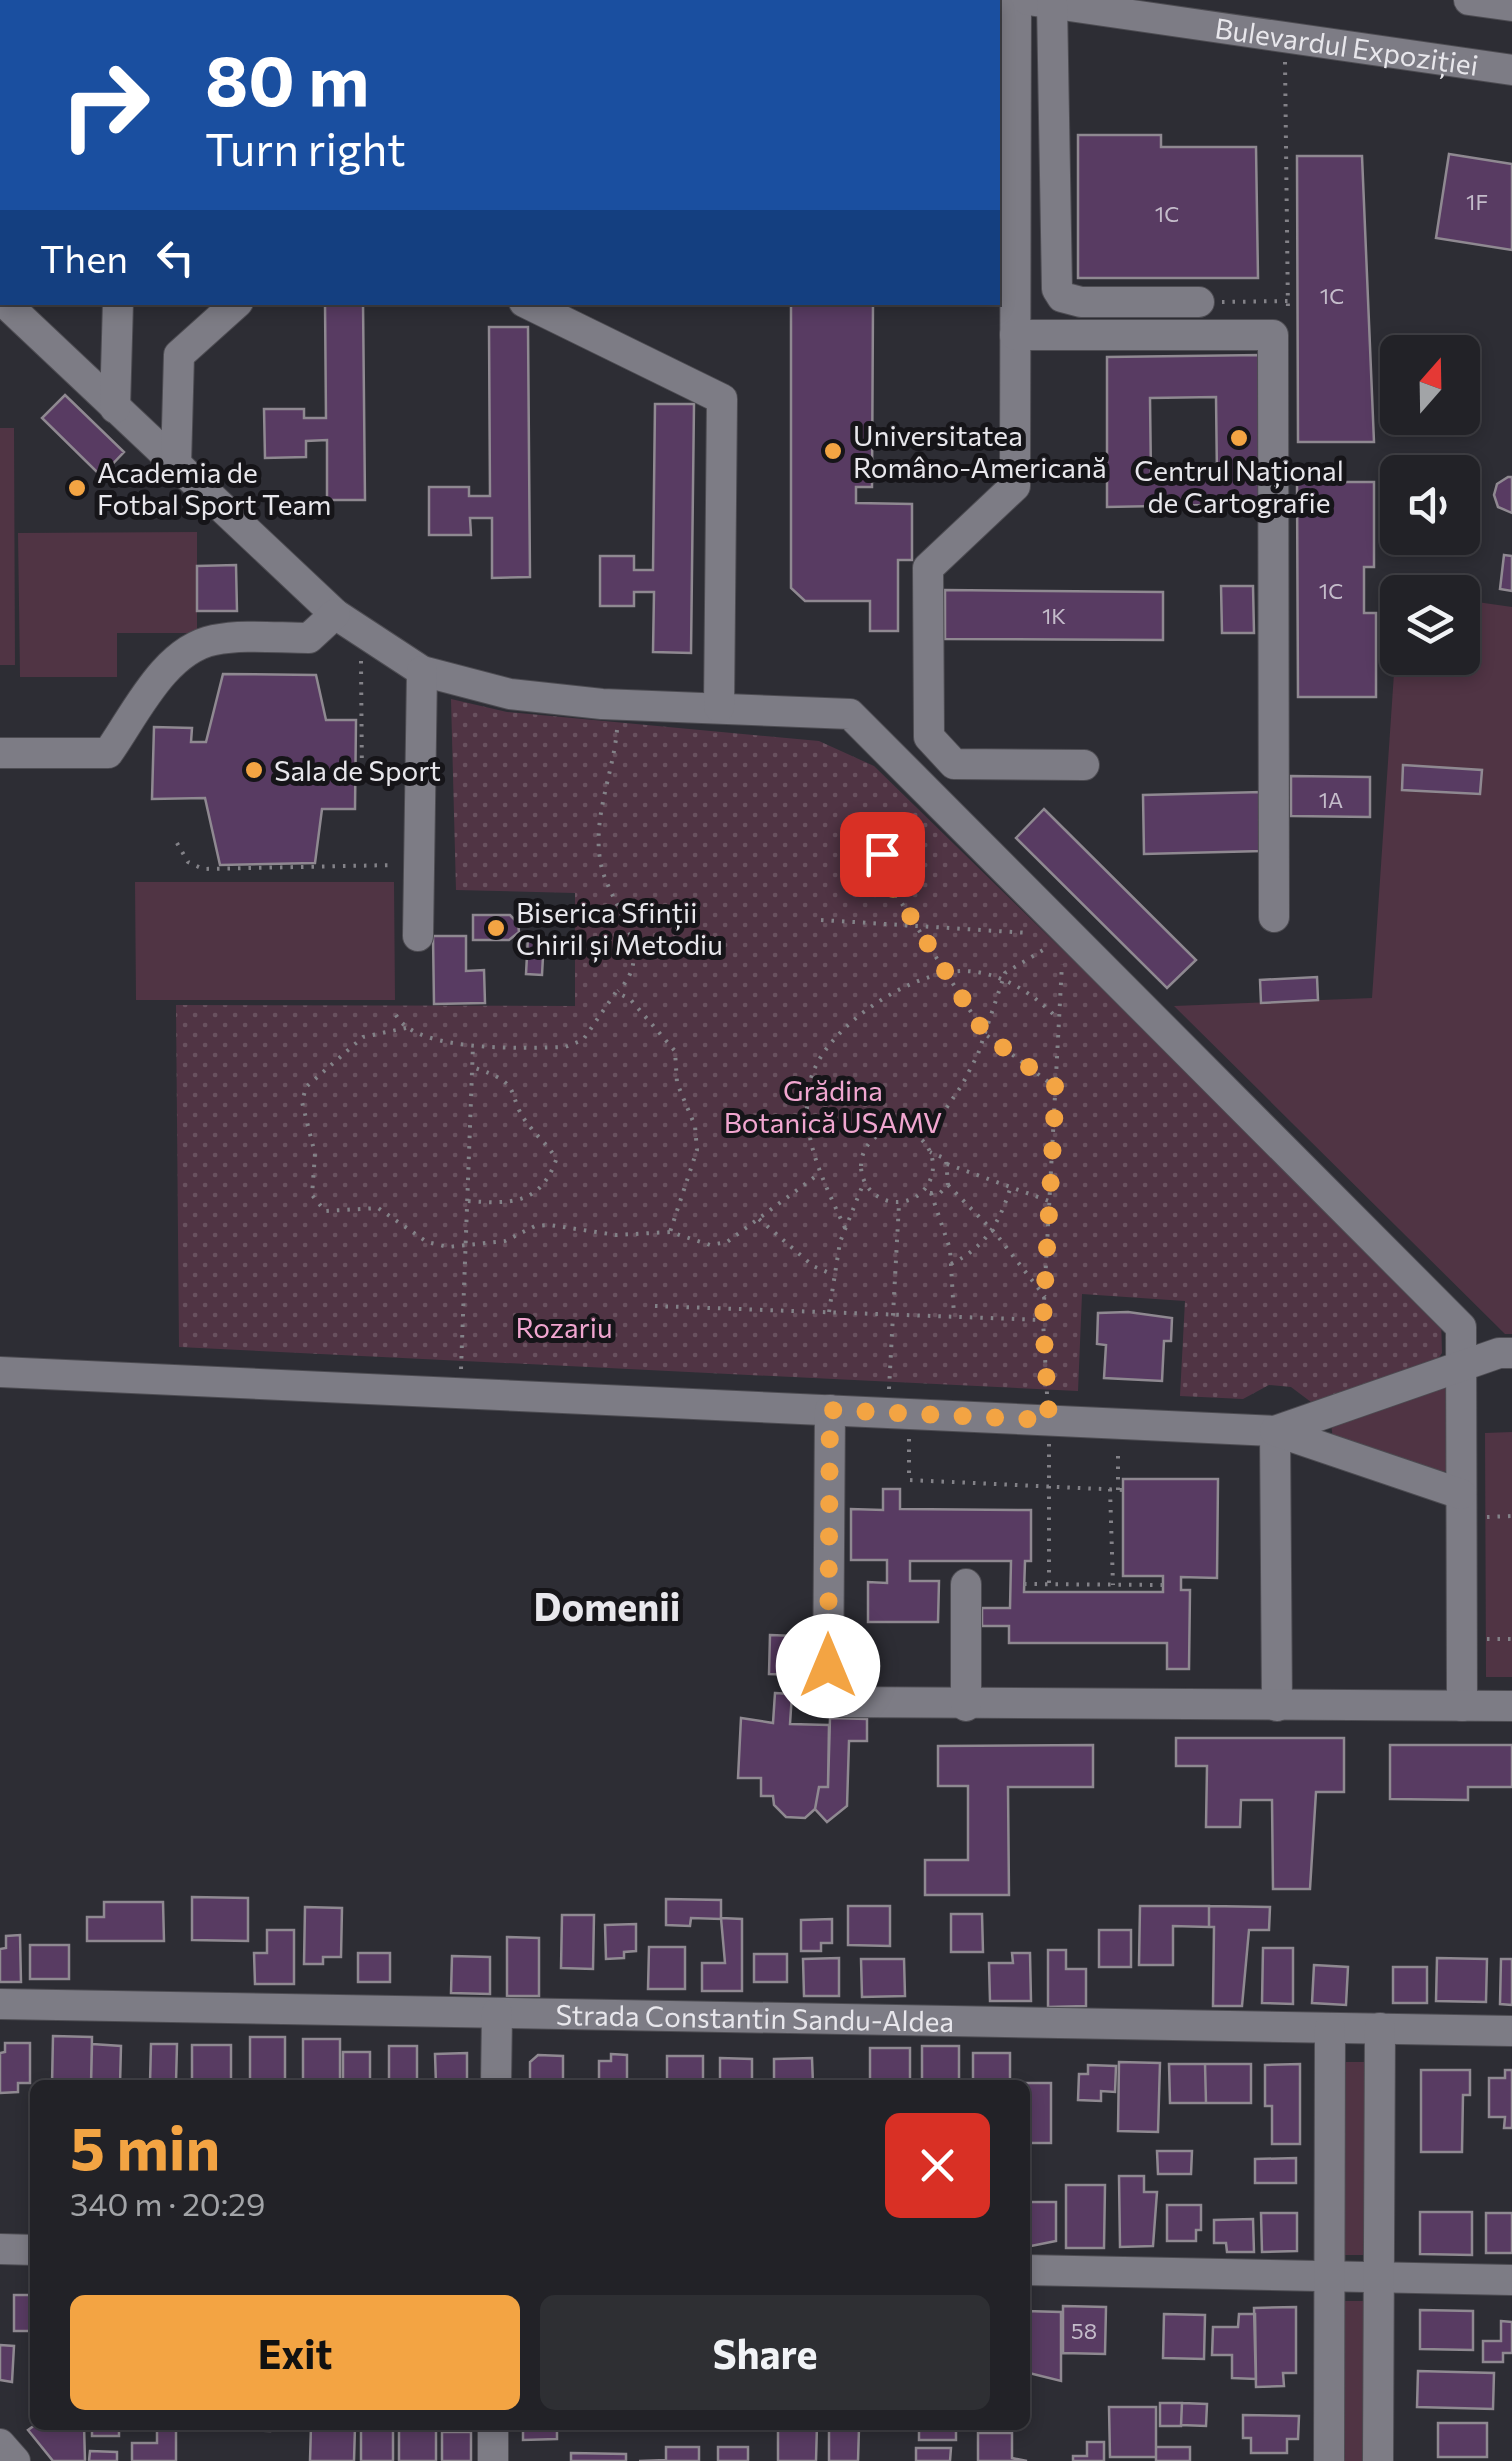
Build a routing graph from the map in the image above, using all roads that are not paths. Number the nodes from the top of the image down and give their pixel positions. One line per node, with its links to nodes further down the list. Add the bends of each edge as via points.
1 (1016, 0): 13 (street)
2 (1208, 0): 6 (street, Bulevardul Expoziției)
3 (1469, 0): 5 (street)
4 (1040, 2): 6 (street, Bulevardul Expoziției); 8 (street, via 1056,289 1081,302)
5 (1512, 6)
6 (1183, 22): 7 (street, Bulevardul Expoziției)
7 (1512, 70)
8 (1199, 302)
9 (7, 305): 14 (street)
10 (118, 305): 14 (street)
11 (235, 305): 15 (street, via 179,355)
12 (530, 305): 18 (street, via 722,398)
13 (1015, 335): 20 (street, via 1015,486 928,568 929,737 954,764); 21 (street, via 1273,335)
14 (116, 408): 15 (street)
15 (176, 464): 16 (street)
16 (335, 614): 17 (street); 19 (street, via 309,638 227,638 187,652 108,753)
17 (422, 671): 18 (street, via 510,694); 22 (street)
18 (719, 707): 24 (street, via 850,714 1460,1327)
19 (0, 752)
20 (1084, 765)
21 (1274, 917)
22 (418, 936)
23 (1512, 1353): 24 (street)
24 (1462, 1368): 27 (street); 28 (street)
25 (0, 1372): 26 (street)
26 (830, 1410): 27 (street); 30 (street, via 830,1696 845,1705)
27 (1275, 1430): 28 (street); 31 (street)
28 (1462, 1494): 32 (street)
29 (966, 1584): 30 (street)
30 (966, 1706): 31 (street)
31 (1276, 1706): 32 (street)
32 (1462, 1706): 33 (street)
33 (1512, 1706)
34 (0, 2004): 35 (street, Strada Constantin Sandu-Aldea)
35 (497, 2013): 36 (street, Strada Constantin Sandu-Aldea); 39 (street)
36 (1330, 2028): 37 (street, Strada Constantin Sandu-Aldea); 43 (street)
37 (1380, 2028): 38 (street, Strada Constantin Sandu-Aldea); 44 (street)
38 (1512, 2031)
39 (496, 2080)
40 (0, 2249): 41 (street)
41 (30, 2250)
42 (1030, 2270): 43 (street)
43 (1329, 2276): 44 (street); 50 (street)
44 (1379, 2277): 45 (street); 51 (street)
45 (1512, 2280)
46 (493, 2430): 49 (street)
47 (0, 2444): 48 (street)
48 (14, 2461)
49 (493, 2461)
50 (1328, 2461)
51 (1378, 2461)

